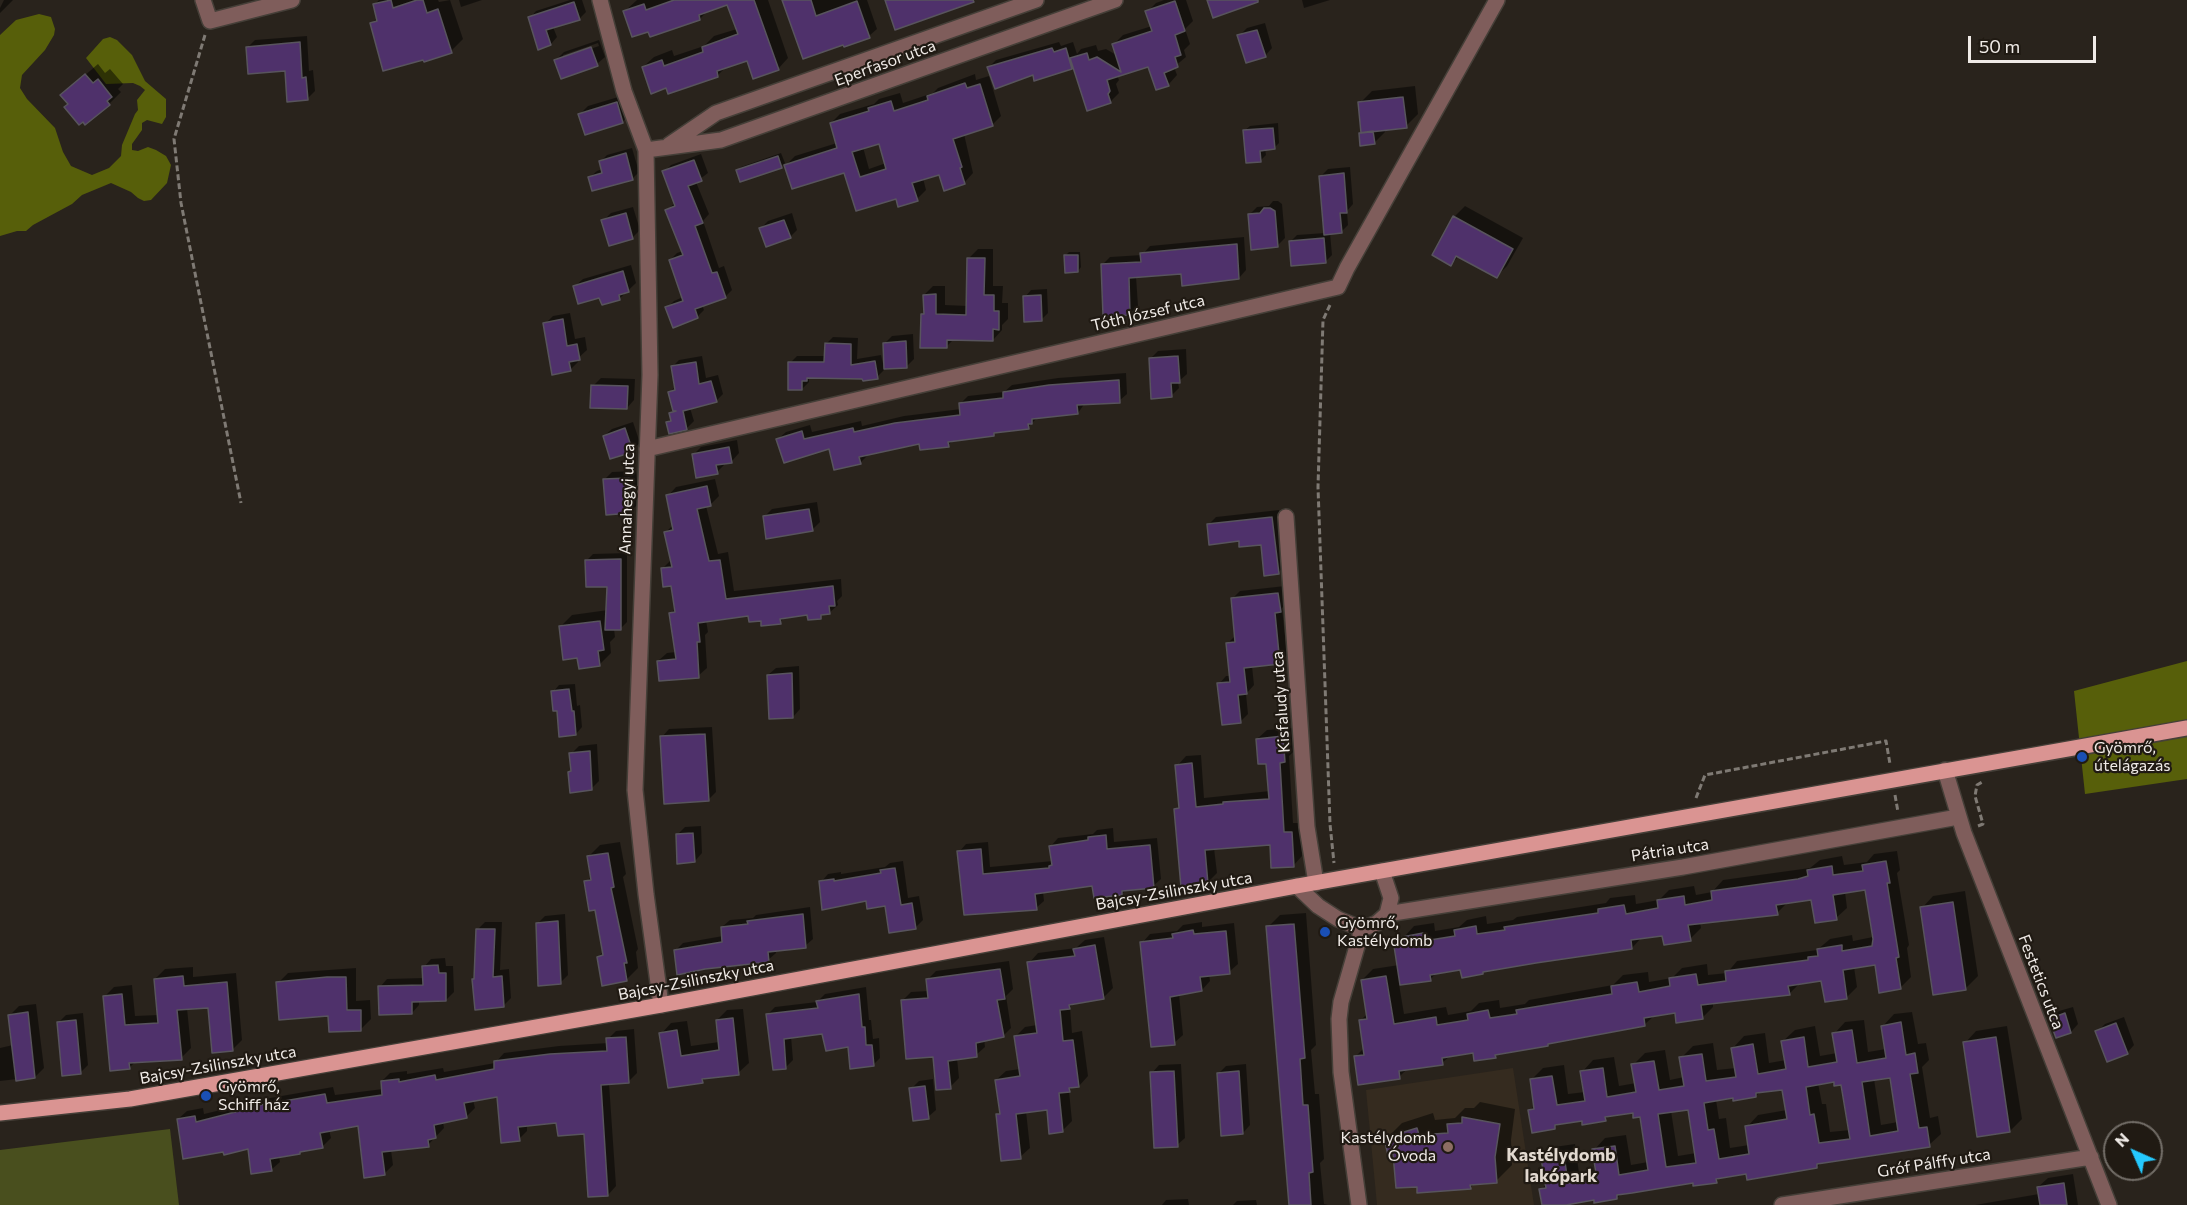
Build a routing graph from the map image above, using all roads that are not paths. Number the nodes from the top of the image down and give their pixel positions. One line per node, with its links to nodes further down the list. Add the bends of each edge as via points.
1 (202, 0): 2 (street, via 210,21)
2 (292, 0)
3 (600, 0): 8 (street, Annahegyi utca, via 624,91)
4 (1036, 0): 7 (street, Eperfasor utca, via 716,113)
5 (1115, 0): 7 (street, Eperfasor utca, via 721,140)
6 (1497, 0): 9 (street, Tóth József utca, via 1338,287)
7 (664, 148): 8 (street, Eperfasor utca)
8 (646, 150): 9 (street, Annahegyi utca, via 650,375)
9 (647, 449): 19 (street, Annahegyi utca, via 635,790)
10 (1286, 518): 15 (street, Kisfaludy utca, via 1307,827)
11 (2187, 728): 12 (main road, Bajcsy-Zsilinszky utca)
12 (1946, 770): 13 (street, Festetics utca); 14 (main road, Bajcsy-Zsilinszky utca)
13 (1958, 817): 17 (street, Pátria utca, via 1683,867); 21 (street, Festetics utca)
14 (1390, 870): 15 (main road, Bajcsy-Zsilinszky utca); 17 (street)
15 (1316, 883): 16 (main road, Bajcsy-Zsilinszky utca)
16 (1297, 886): 18 (street, via 1318,906); 19 (main road, Bajcsy-Zsilinszky utca)
17 (1387, 914): 18 (street)
18 (1362, 929): 22 (street, via 1341,1002 1340,1019 1341,1072)
19 (662, 1005): 20 (main road, Bajcsy-Zsilinszky utca, via 130,1099)
20 (0, 1113)
21 (2091, 1157): 23 (street, Gróf Pálffy utca); 24 (street, Festetics utca)
22 (1359, 1205)
23 (1782, 1205)
24 (2109, 1205)

